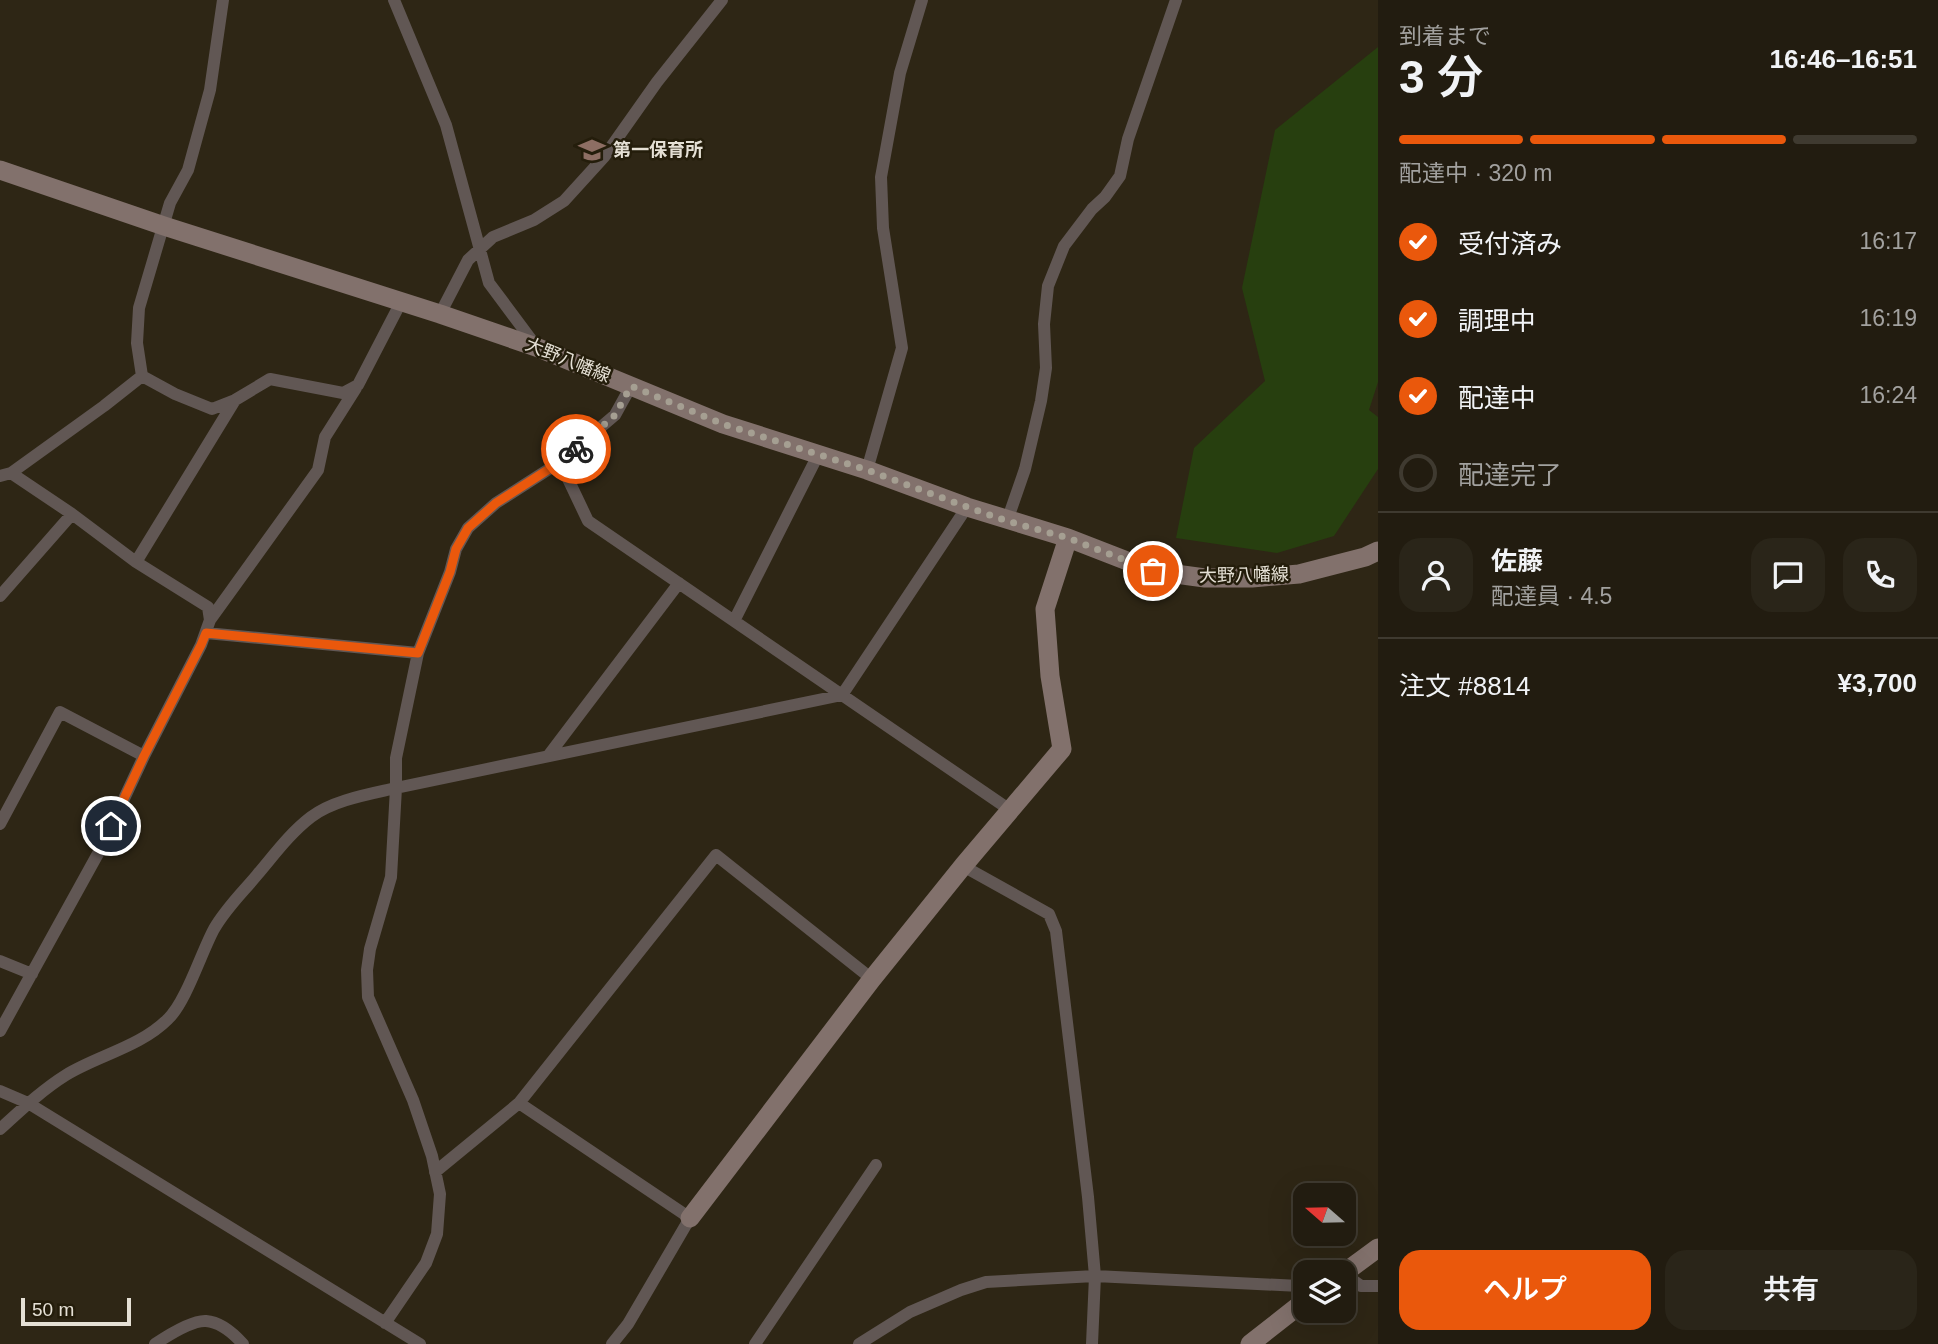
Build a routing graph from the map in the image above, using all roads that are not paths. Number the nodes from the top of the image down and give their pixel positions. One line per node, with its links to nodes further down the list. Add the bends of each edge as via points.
1 (223, 0): 7 (street, via 210,90 188,170 170,203)
2 (394, 0): 8 (street, via 446,125)
3 (722, 0): 8 (street, via 604,157 564,201 534,220 492,237)
4 (922, 0): 18 (street, via 900,73 881,177 883,228 902,348)
5 (1176, 0): 22 (street, via 1128,139 1120,176 1064,246 1048,286 1041,401)
6 (0, 170): 7 (main road, 大野八幡線)
7 (164, 226): 9 (main road, 大野八幡線); 12 (street, via 139,308 137,343)
8 (481, 248): 10 (street, via 468,260); 11 (street, via 489,283)
9 (401, 302): 10 (main road, 大野八幡線); 13 (street)
10 (440, 314): 11 (main road, 大野八幡線)
11 (537, 347): 14 (main road, 大野八幡線)
12 (142, 376): 15 (street, via 212,409); 19 (street)
13 (358, 385): 15 (street, via 343,393 270,379); 29 (street, via 325,437 318,470)
14 (631, 386): 16 (main road, 大野八幡線, via 723,424); 17 (street, via 615,415)
15 (235, 400): 25 (street)
16 (818, 455): 18 (main road, 大野八幡線); 28 (street)
17 (560, 462): 26 (street, via 588,521); 30 (street, via 496,503 468,528)
18 (867, 470): 20 (main road, 大野八幡線)
19 (6, 475): 21 (street)
20 (967, 507): 22 (main road, 大野八幡線); 31 (street)
21 (72, 514): 25 (street); 27 (street)
22 (1007, 521): 23 (main road, 大野八幡線)
23 (1068, 538): 24 (main road, 大野八幡線, via 1153,571 1205,578 1299,574); 35 (main road, via 1045,609 1062,748)
24 (1378, 551)
25 (136, 562): 29 (street, via 208,607)
26 (678, 583): 28 (street); 33 (street)
27 (0, 596)
28 (734, 621): 31 (street)
29 (208, 626): 30 (street); 32 (street)
30 (418, 653): 34 (street, via 396,758)
31 (842, 695): 33 (street); 35 (street)
32 (144, 756): 36 (street, via 60,712); 39 (street, via 100,850)
33 (548, 756): 34 (street)
34 (396, 788): 43 (street, via 349,799 313,816 232,902 171,1017 150,1035 67,1075); 47 (street, via 391,877 370,949 368,997 413,1100)
35 (1010, 810): 37 (main road)
36 (0, 824)
37 (963, 866): 40 (main road); 51 (street, via 1049,914 1056,932)
38 (0, 961): 39 (street)
39 (32, 974): 41 (street)
40 (872, 979): 44 (street, via 716,855); 48 (main road)
41 (0, 1031)
42 (0, 1091): 43 (street)
43 (28, 1103): 45 (street); 56 (street)
44 (519, 1103): 47 (street); 48 (street)
45 (0, 1129)
46 (876, 1165): 61 (street)
47 (435, 1172): 56 (street, via 440,1194 437,1234 426,1263)
48 (690, 1218): 60 (street)
49 (1378, 1248): 50 (main road)
50 (1356, 1265)
51 (1095, 1276): 53 (street); 62 (street, via 986,1282 910,1312); 63 (street)
52 (1356, 1282): 54 (street)
53 (1293, 1286)
54 (1378, 1286)
55 (1293, 1310): 64 (main road)
56 (385, 1323): 59 (street)
57 (155, 1344): 58 (street, via 183,1327 206,1321 230,1330)
58 (243, 1344)
59 (420, 1344)
60 (612, 1344)
61 (755, 1344)
62 (859, 1344)
63 (1093, 1344)
64 (1250, 1344)

